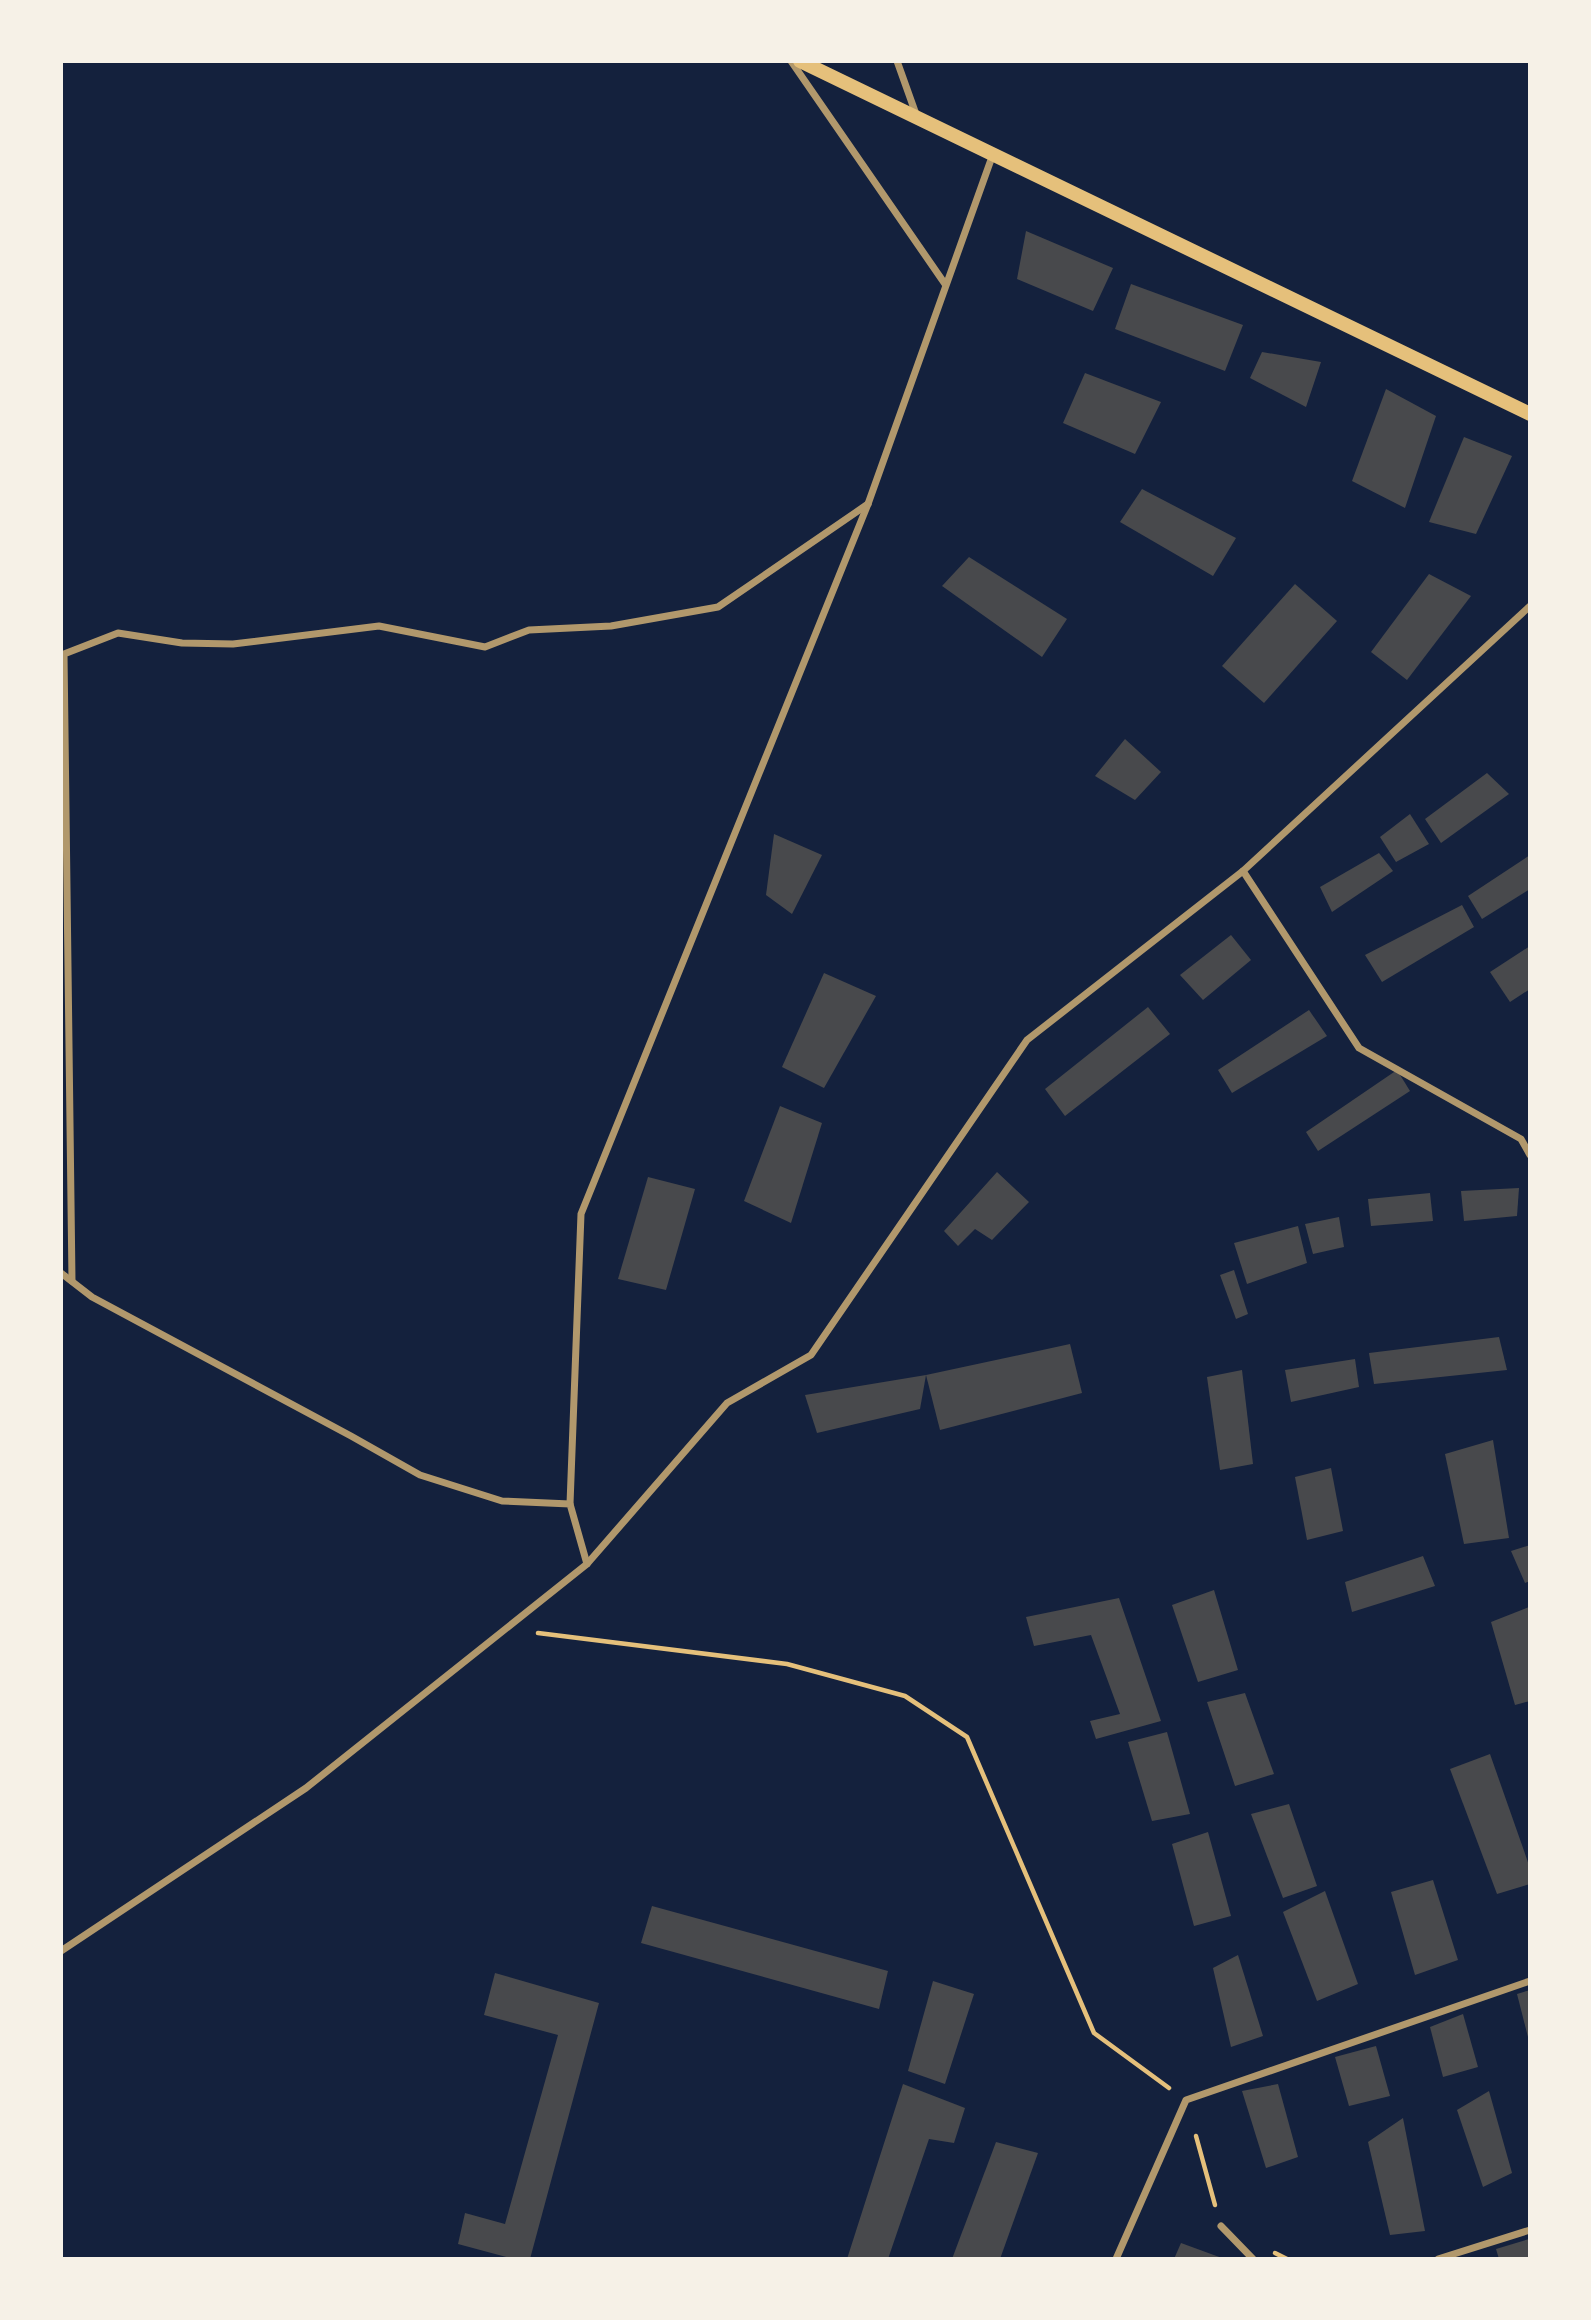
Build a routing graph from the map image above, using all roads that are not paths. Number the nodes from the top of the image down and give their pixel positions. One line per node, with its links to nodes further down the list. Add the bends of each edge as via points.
1 (791, 61): 6 (street)
2 (800, 61): 4 (main road)
3 (897, 61): 4 (street)
4 (917, 117): 5 (main road)
5 (993, 154): 6 (street); 7 (main road)
6 (945, 284): 8 (street)
7 (1530, 414)
8 (868, 504): 13 (street, via 718,607 611,626 529,630 485,647 379,626 233,645 118,633 64,654); 14 (street, via 581,1214)
9 (1530, 606): 10 (street)
10 (1243, 871): 11 (street, via 1359,1048 1521,1139); 15 (street, via 1027,1040 811,1355 727,1403)
11 (1530, 1155)
12 (61, 1273): 13 (street)
13 (72, 1281): 14 (street, via 92,1297 420,1475 502,1501)
14 (570, 1504): 15 (street)
15 (587, 1564): 16 (street, via 306,1788)
16 (61, 1951)
17 (1530, 1981): 20 (street, via 1186,2100)
18 (1221, 2226): 21 (street)
19 (1530, 2230): 22 (street)
20 (1116, 2259)
21 (1253, 2259)
22 (1438, 2259)

